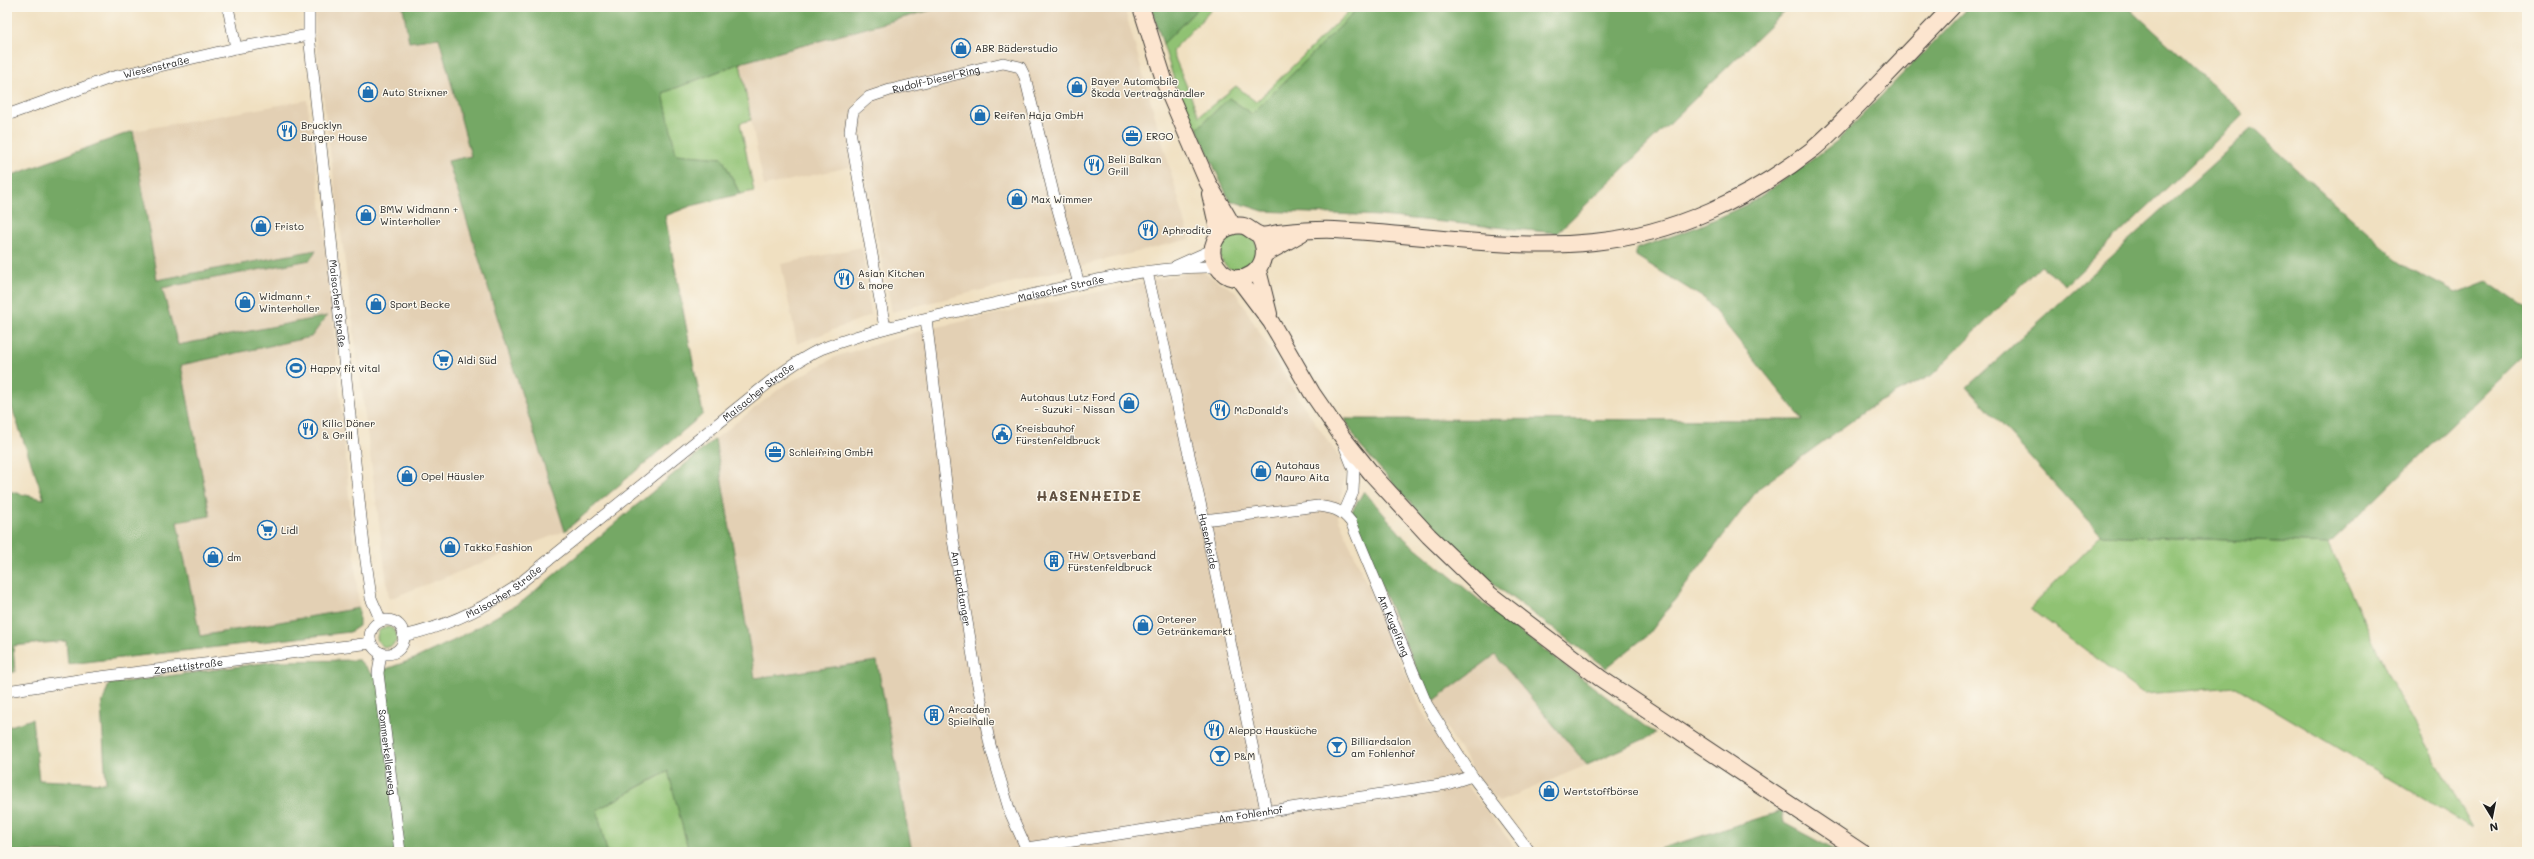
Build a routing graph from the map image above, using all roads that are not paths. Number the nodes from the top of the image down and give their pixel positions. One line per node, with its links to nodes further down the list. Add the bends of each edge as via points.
1 (228, 7): 6 (street)
2 (309, 7): 5 (street, Maisacher Straße)
3 (1141, 7): 8 (main road, via 1166,86)
4 (1952, 7): 10 (main road, via 1815,147 1781,172 1730,202 1670,226 1622,238 1566,244 1508,243)
5 (309, 35): 6 (street, Wiesenstraße); 27 (street, Maisacher Straße, via 364,546 373,608)
6 (236, 48): 7 (street, Wiesenstraße, via 113,77)
7 (7, 115)
8 (1208, 183): 9 (main road); 11 (main road)
9 (1234, 226): 11 (main road); 12 (main road, via 1248,227)
10 (1306, 230): 12 (main road); 14 (main road)
11 (1219, 234): 13 (main road)
12 (1259, 235): 14 (main road, via 1264,243)
13 (1212, 250): 15 (main road); 16 (street, Maisacher Straße)
14 (1265, 254): 17 (main road)
15 (1217, 267): 16 (street, Maisacher Straße); 19 (main road, via 1228,276)
16 (1170, 268): 18 (street, Maisacher Straße)
17 (1258, 270): 19 (main road, via 1251,275); 22 (main road)
18 (1147, 272): 20 (street, Maisacher Straße); 26 (street, Hasenheide)
19 (1238, 278): 22 (main road)
20 (1079, 284): 21 (street, Maisacher Straße); 23 (street, Rudolf-Diesel-Ring, via 1025,77 1020,67 1003,64 890,90 869,97 853,111 850,132)
21 (926, 319): 23 (street, Maisacher Straße); 34 (street, Am Hardtanger, via 953,540 977,680 990,746 1010,812)
22 (1271, 322): 24 (main road, via 1312,393)
23 (885, 328): 28 (street, Maisacher Straße, via 819,350 787,369 514,588 491,603 449,624)
24 (1343, 438): 25 (street, via 1345,450 1354,470 1353,492); 37 (main road, via 1429,536 1490,594 1600,678)
25 (1344, 513): 26 (street, via 1334,508 1318,506); 32 (street, Am Kugelfang, via 1351,522 1427,705)
26 (1204, 520): 33 (street, Hasenheide)
27 (381, 621): 28 (street, via 392,621 397,624); 29 (street, via 371,631)
28 (403, 636): 30 (street, via 402,643 396,651)
29 (371, 643): 30 (street); 31 (street, Zenettistraße, via 92,678)
30 (381, 653): 35 (street, Sommerkellerweg, via 378,673)
31 (7, 692)
32 (1472, 776): 33 (street, Am Fohlenhof, via 1439,785); 36 (street, Am Kugelfang)
33 (1266, 810): 34 (street, Am Fohlenhof)
34 (1027, 850)
35 (400, 852)
36 (1530, 852)
37 (1861, 852)

